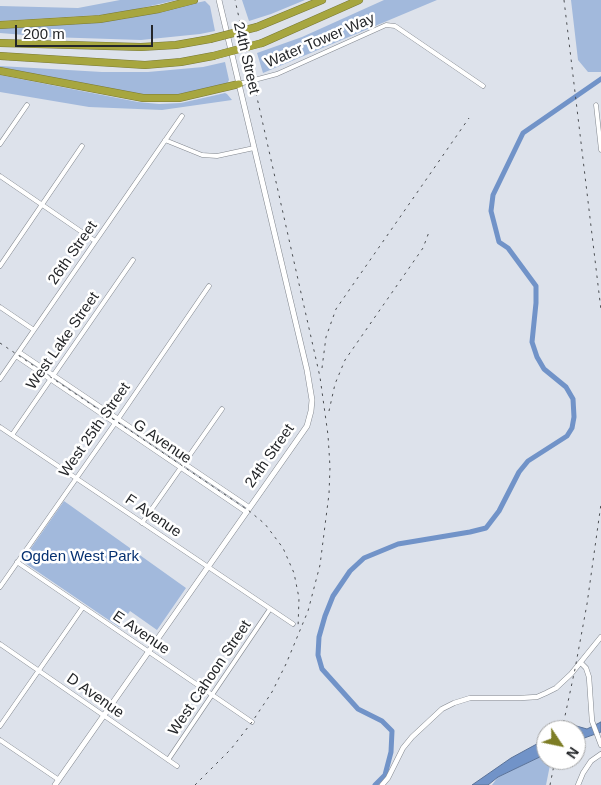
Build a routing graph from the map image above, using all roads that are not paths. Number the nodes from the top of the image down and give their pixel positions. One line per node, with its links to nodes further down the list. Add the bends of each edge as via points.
1 (194, 0): 5 (highway, via 100,19)
2 (219, 0): 9 (main road, 24th Street)
3 (322, 0): 6 (highway, bridge, via 257,27 176,45 91,47)
4 (359, 0): 7 (highway, bridge, via 262,43 181,62 145,65)
5 (0, 25)
6 (0, 42)
7 (0, 56)
8 (0, 71): 9 (highway, via 143,98 179,98)
9 (239, 84): 10 (street, Water Tower Way, via 277,74 386,25 395,26); 18 (main road, 24th Street)
10 (483, 86)
11 (27, 105): 16 (street)
12 (596, 105): 14 (street)
13 (182, 116): 15 (street, 26th Street)
14 (600, 126): 19 (street)
15 (165, 140): 18 (street, via 202,155 218,156); 22 (street, 26th Street)
16 (0, 144)
17 (82, 146): 21 (street)
18 (254, 148): 41 (main road, 24th Street, via 308,370 312,400 307,426)
19 (601, 150)
20 (0, 176): 21 (street)
21 (42, 205): 22 (street); 24 (street)
22 (95, 241): 27 (street, 26th Street)
23 (133, 260): 30 (street, West Lake Street)
24 (0, 266)
25 (208, 286): 34 (street, West 25th Street)
26 (0, 307): 27 (street)
27 (34, 330): 28 (street, 26th Street)
28 (19, 352): 29 (street, 26th Street); 30 (street, G Avenue)
29 (16, 356): 31 (street, 26th Street); 32 (street, G Avenue)
30 (53, 375): 32 (street, West Lake Street); 34 (street, G Avenue)
31 (0, 379)
32 (50, 380): 35 (street, G Avenue); 37 (street, West Lake Street)
33 (222, 409): 38 (street)
34 (118, 419): 35 (street, West 25th Street); 38 (street, G Avenue)
35 (115, 423): 39 (street, G Avenue); 40 (street, West 25th Street)
36 (0, 427): 37 (street, F Avenue)
37 (12, 435): 40 (street, F Avenue)
38 (183, 463): 39 (street); 41 (street, G Avenue)
39 (180, 468): 41 (street, G Avenue); 42 (street)
40 (76, 478): 42 (street, F Avenue); 43 (street, West 25th Street)
41 (248, 510): 44 (main road, 24th Street)
42 (142, 523): 44 (street, F Avenue)
43 (17, 562): 45 (street, West 25th Street); 46 (street, E Avenue)
44 (208, 567): 47 (street, F Avenue); 51 (main road, 24th Street)
45 (0, 587)
46 (83, 607): 51 (street, E Avenue); 53 (street)
47 (270, 609): 48 (street, F Avenue); 54 (street, West Cahoon Street)
48 (293, 624)
49 (601, 637): 52 (street)
50 (0, 644): 53 (street, D Avenue)
51 (149, 652): 54 (street, E Avenue); 55 (main road, 24th Street)
52 (581, 663): 59 (street, via 590,677 592,720); 64 (street, via 556,688 537,697 470,698 442,709 403,748)
53 (39, 671): 55 (street, D Avenue); 57 (street)
54 (212, 695): 56 (street, E Avenue); 61 (street, West Cahoon Street)
55 (104, 716): 61 (street, D Avenue); 63 (main road, 24th Street)
56 (252, 722)
57 (0, 726)
58 (0, 740): 63 (street)
59 (601, 744)
60 (601, 754): 65 (street, via 591,761)
61 (168, 760): 62 (street, D Avenue)
62 (177, 766)
63 (57, 783)
64 (382, 785)
65 (578, 785)

